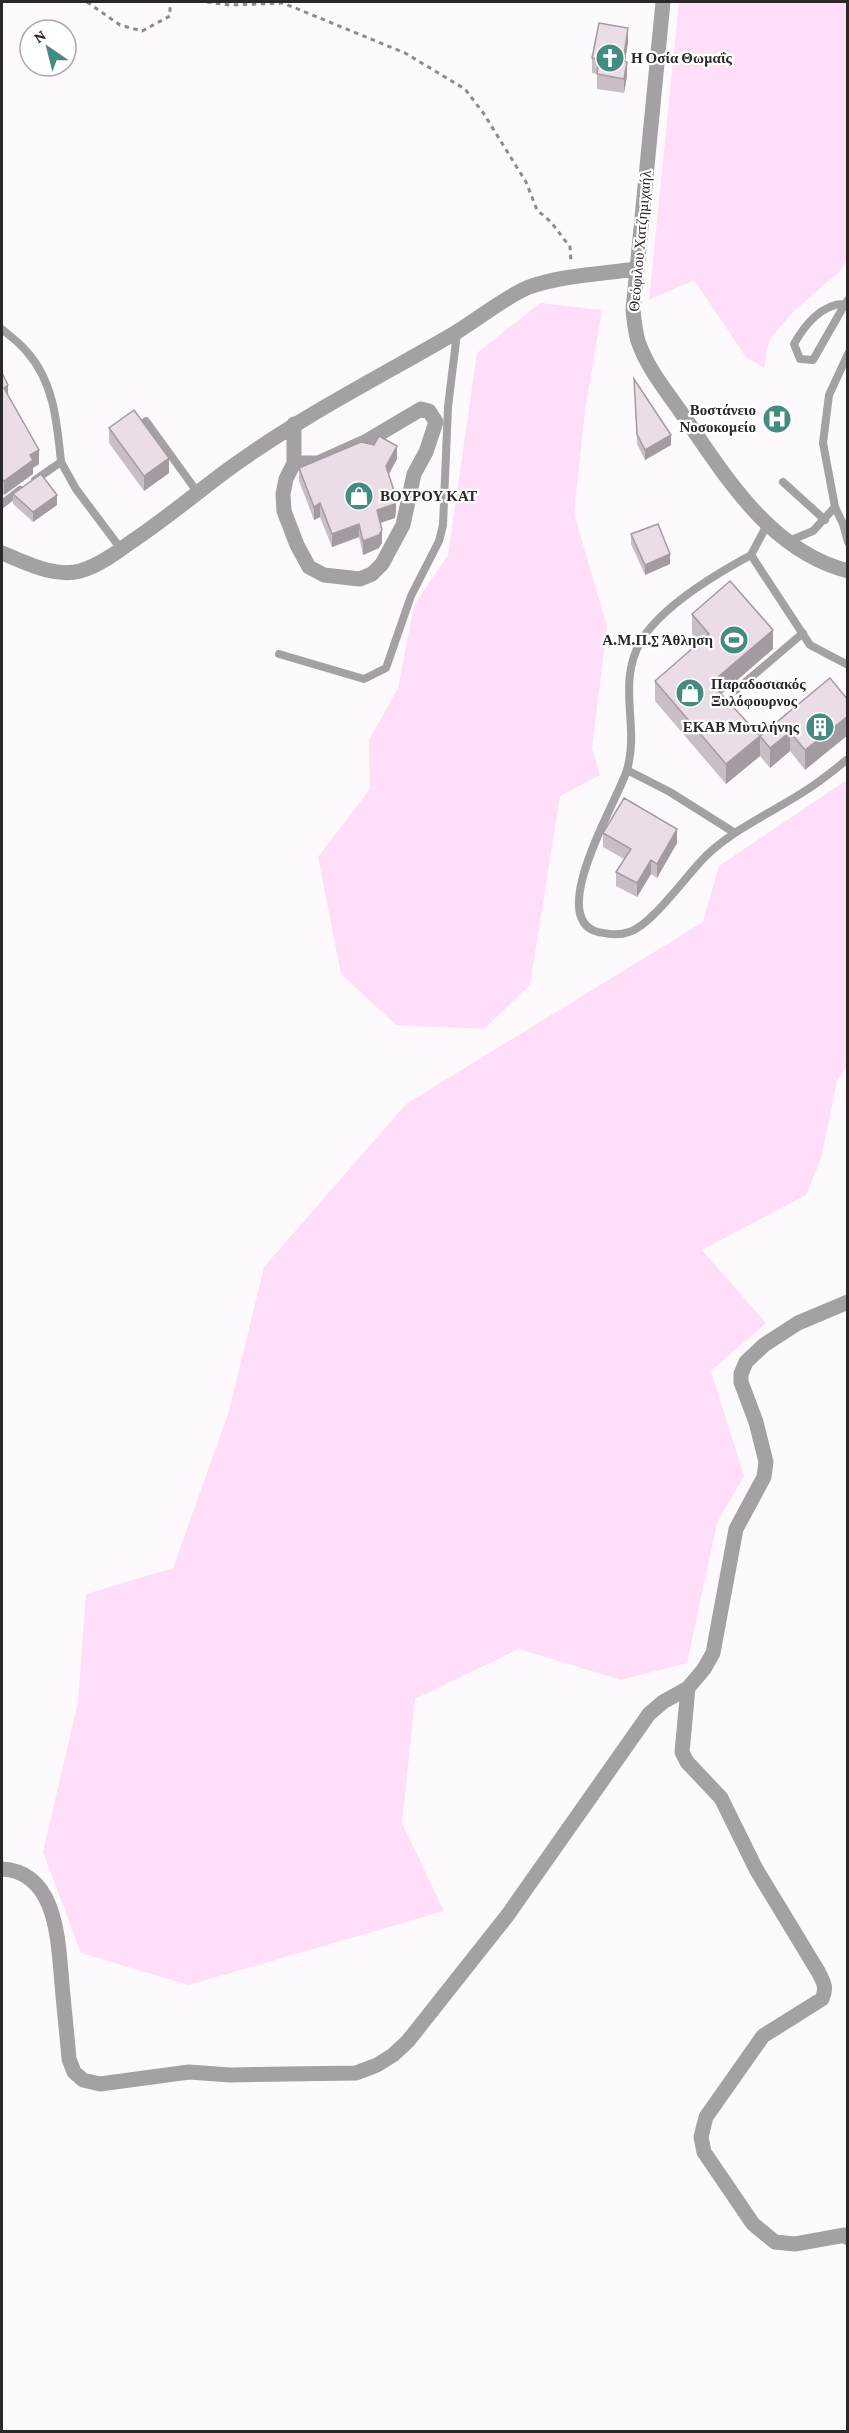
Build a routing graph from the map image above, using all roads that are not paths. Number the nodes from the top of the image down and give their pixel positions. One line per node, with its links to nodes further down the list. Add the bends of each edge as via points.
1 (663, 2): 2 (street, Θεόφιλου Χατζημιχαήλ)
2 (636, 269): 5 (street, via 572,277 525,289); 16 (street, Θεόφιλου Χατζημιχαήλ, via 633,310 638,340 648,365 732,486)
3 (847, 303): 3 (lane, via 813,360 800,359 794,344 802,328 823,310)
4 (3, 330): 9 (lane, via 27,351 48,385 56,413)
5 (458, 331): 8 (street); 24 (lane, via 448,407 441,533 411,596 386,669 363,679)
6 (848, 354): 14 (lane, via 829,395 824,443)
7 (146, 421): 12 (lane)
8 (294, 424): 10 (street); 12 (street)
9 (61, 462): 13 (lane); 19 (lane)
10 (294, 463): 10 (street, via 286,479 284,511 305,560 309,567 324,575 360,579 382,564 403,525 414,474 436,422 429,411 421,409 318,464)
11 (783, 482): 15 (lane)
12 (198, 493): 19 (street)
13 (2, 504)
14 (835, 507): 15 (lane); 18 (lane)
15 (825, 520): 17 (lane, via 808,534)
16 (767, 525): 17 (street, Θεόφιλου Χατζημιχαήλ); 21 (lane)
17 (789, 542): 22 (street, Θεόφιλου Χατζημιχαήλ, via 802,552)
18 (848, 542)
19 (121, 549): 20 (street, via 79,572 41,568)
20 (2, 552)
21 (751, 555): 23 (lane); 28 (lane, via 716,574 674,606 641,640 630,667)
22 (848, 571)
23 (803, 633): 25 (lane, via 810,645); 26 (lane)
24 (279, 654)
25 (848, 664)
26 (736, 690)
27 (848, 759): 29 (lane, via 809,789)
28 (627, 770): 29 (lane); 29 (lane, via 588,858 578,907 582,922 592,930 612,935 639,927 710,853)
29 (735, 833)
30 (848, 1302): 31 (street, via 798,1323 764,1345 746,1362 741,1374 766,1461 764,1477 736,1529 713,1653)
31 (688, 1688): 32 (street, via 649,1714 507,1916 408,2041 393,2055 356,2073 189,2072 100,2084 83,2080 74,2072 69,2059 56,1922 45,1897 31,1879 13,1869); 33 (street, via 682,1752 721,1798 756,1869 825,1985 822,1999 763,2036 748,2055 706,2117 701,2137 704,2152 753,2224 775,2242 795,2244 845,2235)
32 (2, 1869)
33 (848, 2238)

